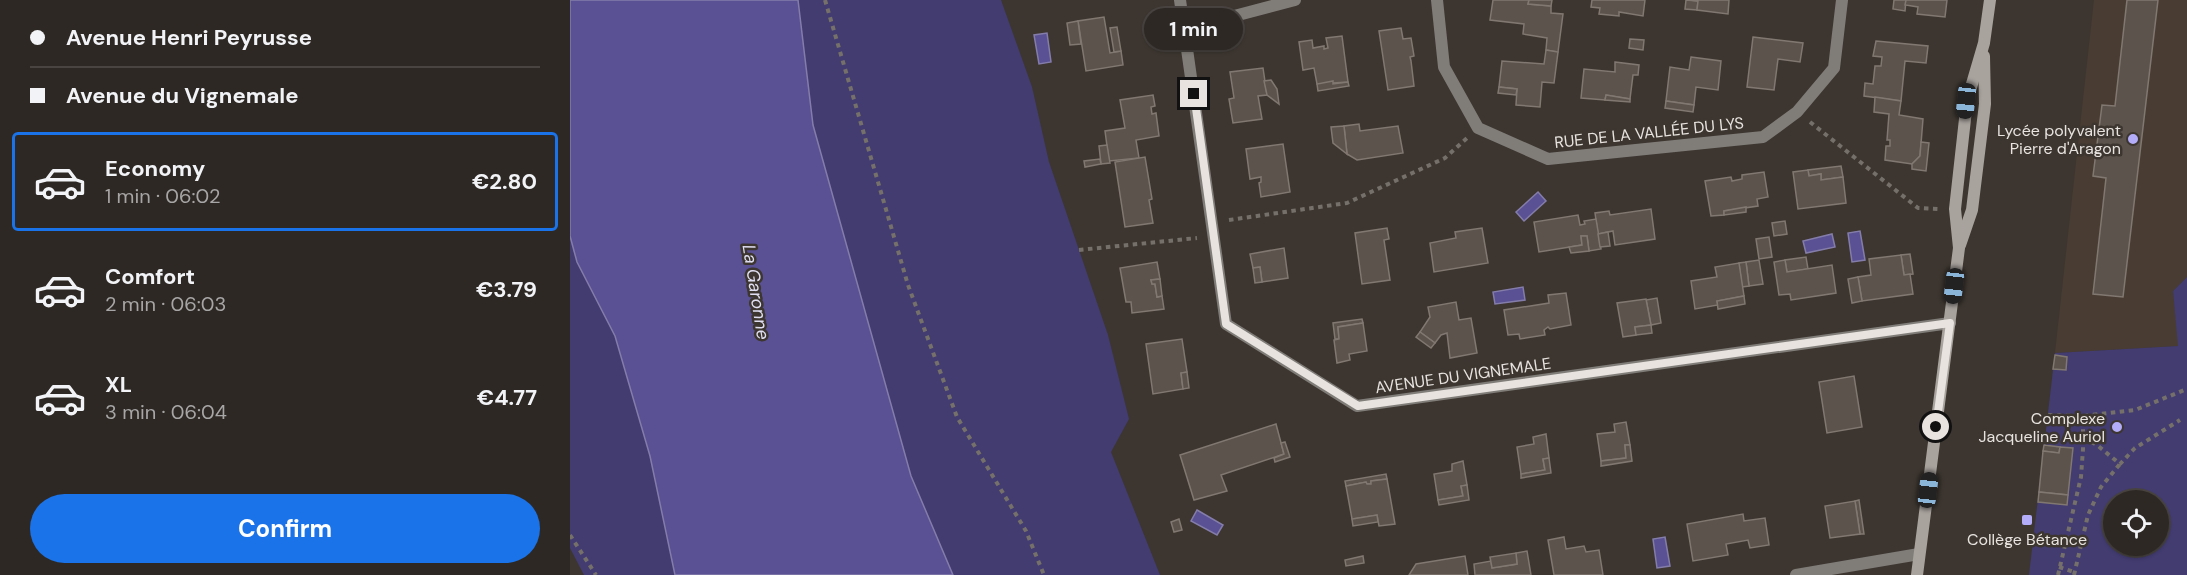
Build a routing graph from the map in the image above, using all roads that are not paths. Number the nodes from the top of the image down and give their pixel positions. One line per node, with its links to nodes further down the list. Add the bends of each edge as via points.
1 (1180, 0): 6 (street, AVENUE DU VIGNEMALE)
2 (1295, 0): 6 (street)
3 (1437, 0): 4 (street, RUE DE LA VALLÉE DU LYS, via 1444,67 1478,128 1548,159 1763,137 1797,112 1834,68)
4 (1842, 0)
5 (1990, 0): 7 (street)
6 (1185, 29): 9 (street, AVENUE DU VIGNEMALE, via 1226,324 1358,406)
7 (1984, 43): 8 (street, via 1985,104 1972,210); 8 (street, via 1966,101 1954,209)
8 (1959, 248): 9 (street)
9 (1950, 323): 10 (street)
10 (1919, 554): 11 (street); 12 (street)
11 (1796, 575)
12 (1917, 575)

